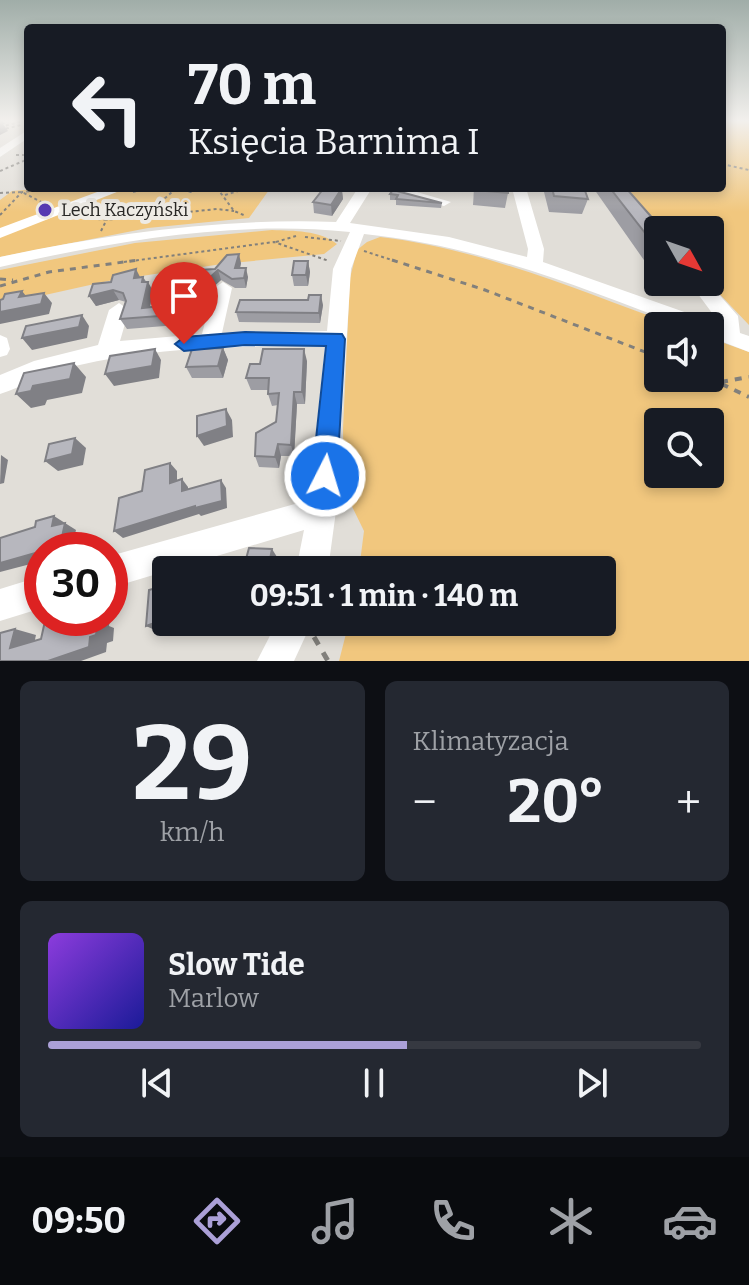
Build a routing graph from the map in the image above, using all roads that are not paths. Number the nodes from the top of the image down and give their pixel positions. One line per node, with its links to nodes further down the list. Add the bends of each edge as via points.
1 (121, 192): 6 (street)
2 (364, 192): 7 (street)
3 (403, 192): 5 (street)
4 (520, 192): 9 (street, via 536,249)
5 (444, 202)
6 (0, 233)
7 (351, 235): 8 (street, via 250,225 186,229); 9 (street, via 447,241); 15 (street, via 342,269)
8 (0, 262)
9 (534, 266): 13 (street)
10 (223, 288): 16 (street)
11 (708, 296): 14 (street, via 731,321)
12 (119, 310): 17 (street)
13 (663, 312)
14 (730, 336)
15 (336, 339): 16 (street); 19 (street)
16 (210, 341): 17 (street)
17 (106, 353): 18 (street, via 37,368)
18 (0, 385)
19 (322, 511): 20 (street); 21 (street)
20 (314, 556)
21 (128, 567)
22 (24, 598): 23 (street)
23 (0, 605)
24 (294, 636): 25 (street)
25 (275, 661)

